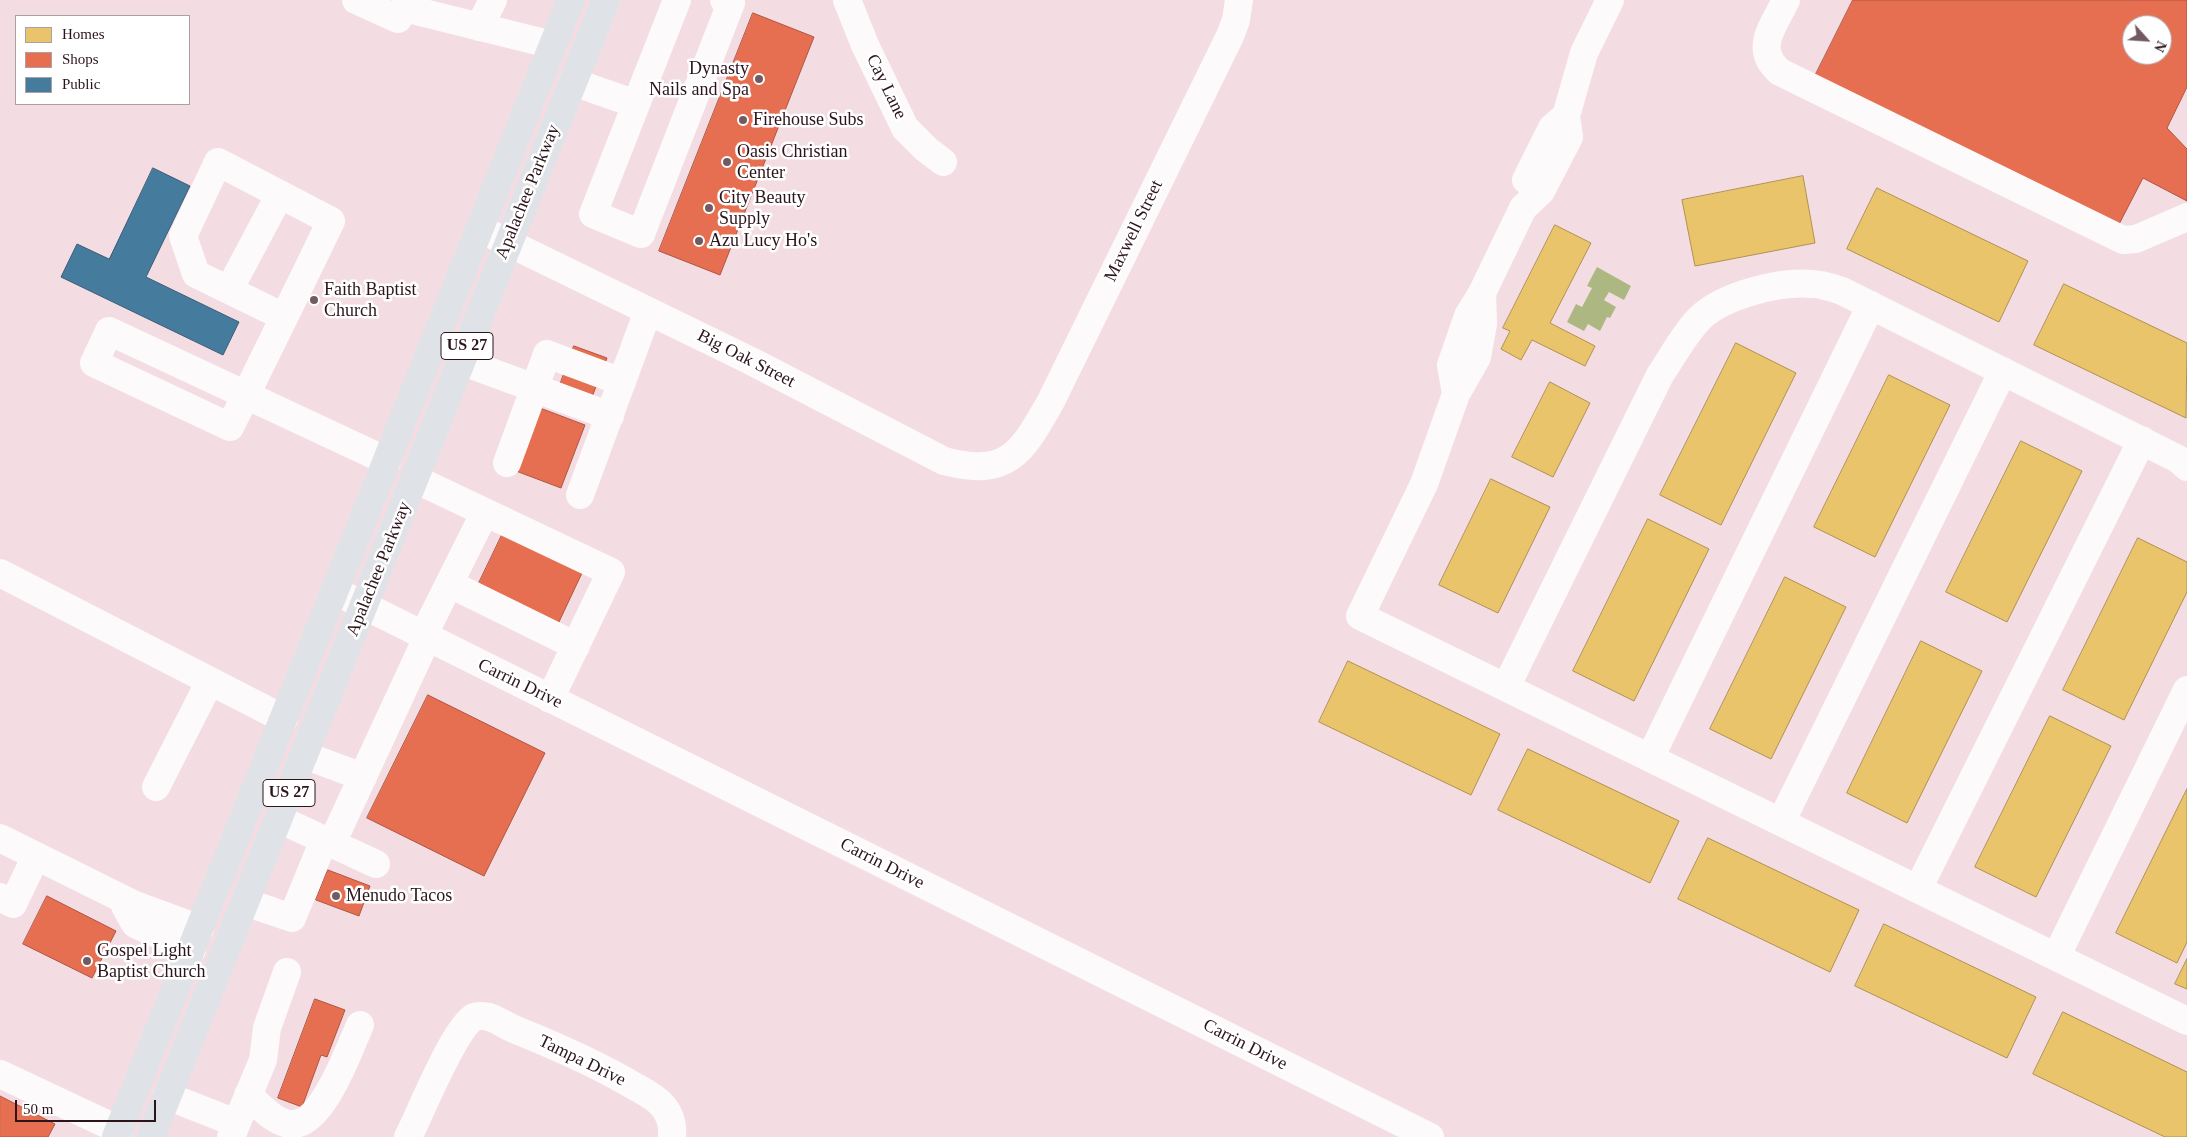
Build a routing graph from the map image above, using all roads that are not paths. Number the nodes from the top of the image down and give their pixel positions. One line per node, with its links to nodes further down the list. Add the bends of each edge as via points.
1 (356, 0): 11 (street, via 398,19)
2 (492, 0): 13 (street)
3 (571, 0): 14 (main road, Apalachee Parkway / US 27)
4 (606, 0): 15 (main road, Apalachee Parkway / US 27)
5 (677, 0): 16 (street)
6 (724, 0): 16 (street, via 731,3 641,234 593,214)
7 (847, 0): 17 (street, Cay Lane, via 905,128)
8 (1239, 0): 33 (street, Maxwell Street, via 1230,36 1051,400 1028,442)
9 (1610, 0): 47 (street, via 1584,53 1566,116 1552,128 1524,184 1523,208 1482,293 1483,324 1477,357 1456,394 1424,484 1360,616)
10 (1786, 0): 19 (street, via 1770,33 1766,52 1770,63 1780,72 2123,240 2136,239)
11 (406, 4): 12 (street)
12 (448, 9): 13 (street)
13 (479, 26): 14 (street)
14 (553, 44): 20 (main road, Apalachee Parkway / US 27)
15 (573, 82): 16 (street); 21 (main road, Apalachee Parkway / US 27)
16 (636, 104)
17 (943, 162)
18 (280, 194): 22 (street); 22 (street, via 218,162 183,236 196,274); 25 (street, via 332,221)
19 (2187, 217)
20 (480, 229): 21 (street, Big Oak Street); 34 (main road, Apalachee Parkway / US 27)
21 (508, 243): 24 (street, Big Oak Street); 26 (main road, Apalachee Parkway / US 27)
22 (229, 290): 25 (street)
23 (1871, 305): 27 (street); 47 (street, via 1842,291 1812,284 1785,286 1748,293 1718,305 1700,318 1660,374); 52 (street)
24 (648, 311): 28 (street); 33 (street, Big Oak Street, via 944,461 974,467 997,464)
25 (284, 317): 30 (street)
26 (461, 361): 29 (street); 37 (main road, Apalachee Parkway / US 27)
27 (2003, 371): 32 (street); 56 (street)
28 (622, 382): 29 (street, via 547,354); 31 (street)
29 (535, 388): 31 (street); 35 (street)
30 (246, 395): 30 (street, via 230,427 94,364 109,331); 34 (street)
31 (610, 416): 38 (street)
32 (2142, 440): 36 (street, via 2178,458); 61 (street)
33 (1015, 454)
34 (387, 461): 42 (main road, Apalachee Parkway / US 27)
35 (507, 463)
36 (2187, 467)
37 (415, 479): 39 (street); 43 (main road, Apalachee Parkway / US 27)
38 (580, 495)
39 (485, 512): 41 (street); 45 (street, via 612,572)
40 (0, 573): 46 (street)
41 (450, 584): 44 (street); 45 (street)
42 (335, 591): 43 (street, Carrin Drive); 50 (main road, Apalachee Parkway / US 27)
43 (364, 606): 44 (street, Carrin Drive); 51 (main road, Apalachee Parkway / US 27)
44 (425, 637): 49 (street, Carrin Drive); 53 (street)
45 (576, 646): 49 (street)
46 (210, 681): 50 (street); 54 (street)
47 (1506, 687): 52 (street)
48 (2187, 690): 65 (street)
49 (550, 699): 77 (street, Carrin Drive)
50 (284, 718): 64 (main road, Apalachee Parkway / US 27)
51 (304, 755): 53 (street); 55 (main road, Apalachee Parkway / US 27)
52 (1650, 758): 56 (street)
53 (363, 777): 58 (street)
54 (156, 787)
55 (278, 819): 58 (street); 63 (main road, Apalachee Parkway / US 27)
56 (1781, 822): 61 (street)
57 (0, 838): 59 (street)
58 (328, 842): 60 (street); 63 (street, via 292,918)
59 (36, 856): 62 (street, via 13,904); 64 (street)
60 (376, 864)
61 (1918, 889): 65 (street)
62 (0, 897)
63 (245, 902): 71 (main road, Apalachee Parkway / US 27)
64 (196, 939): 73 (main road, Apalachee Parkway / US 27)
65 (2056, 957): 67 (street)
66 (287, 972): 70 (street, via 267,1028 263,1060)
67 (2187, 1021)
68 (360, 1025): 70 (street, via 334,1084 316,1111 304,1120 296,1124 280,1120)
69 (0, 1074): 73 (street)
70 (248, 1095): 72 (street)
71 (167, 1096): 72 (street); 75 (main road, Apalachee Parkway / US 27)
72 (234, 1130)
73 (118, 1134)
74 (672, 1134): 76 (street, Tampa Drive, via 669,1116 653,1097 624,1080 478,1015 462,1030)
75 (151, 1137)
76 (408, 1137)
77 (1430, 1137)

